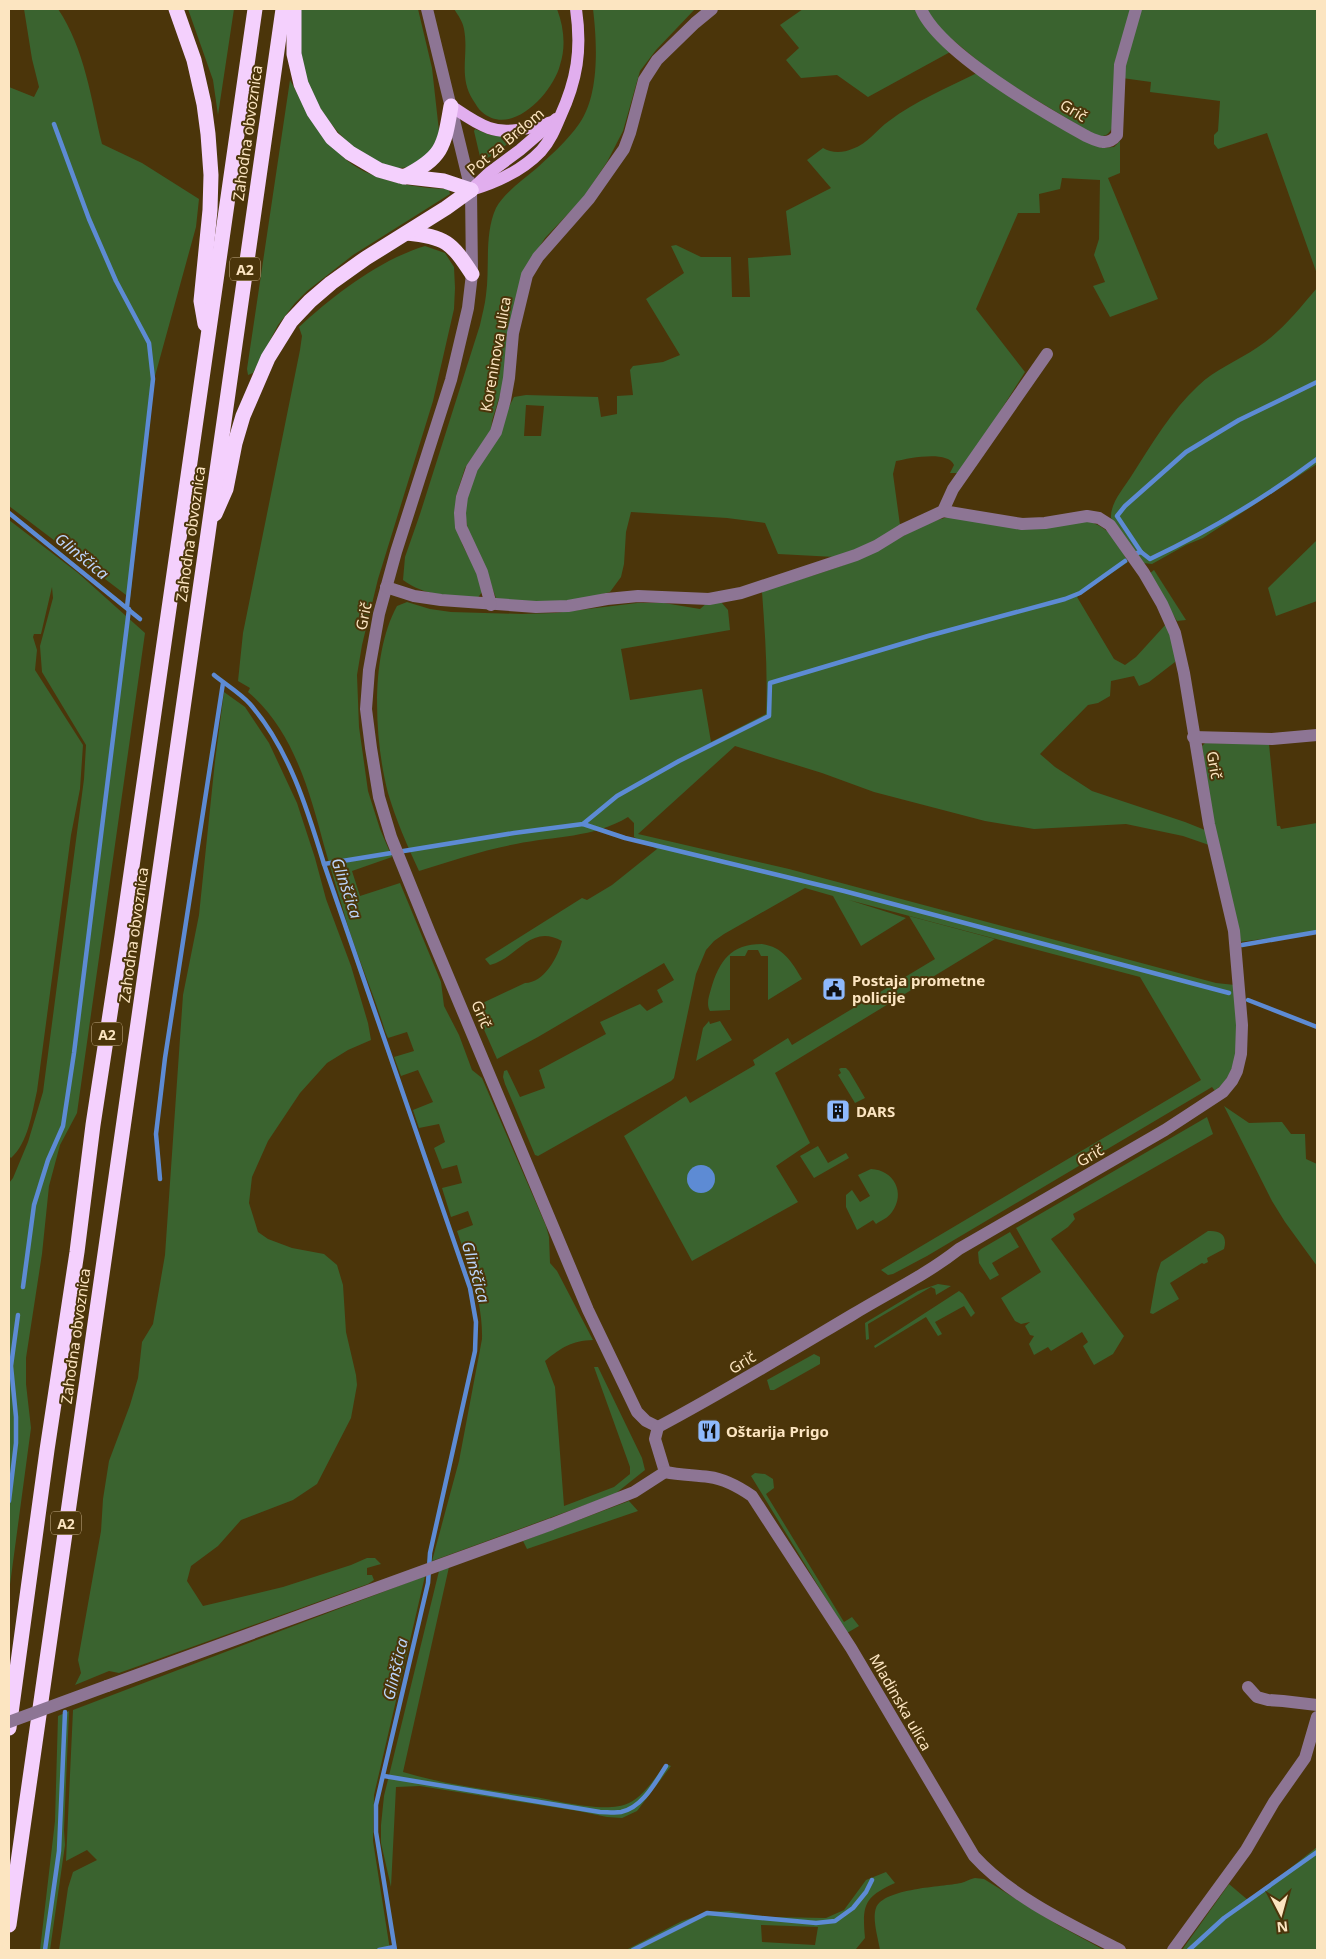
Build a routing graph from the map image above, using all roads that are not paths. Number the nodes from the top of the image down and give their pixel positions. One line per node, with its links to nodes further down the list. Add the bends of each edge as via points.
1 (176, 9): 16 (highway, via 194,60 208,134 210,210 201,301)
2 (255, 9): 16 (highway, Zahodna obvoznica / A2)
3 (283, 9): 19 (highway, Zahodna obvoznica / A2)
4 (294, 9): 12 (highway, via 293,42 298,74 320,122 350,154 378,170)
5 (427, 9): 10 (street, Grič)
6 (576, 9): 11 (main road, Pot za Brdom, via 577,68 571,92)
7 (712, 9): 21 (street, Koreninova ulica, via 657,60 644,80 624,149 589,198 538,257 528,275 513,333 510,378 496,432 472,468 460,513 461,527 482,572)
8 (921, 9): 9 (street, Grič, via 940,35 976,65 1062,123 1105,142 1116,135 1120,65)
9 (1136, 9)
10 (451, 106): 11 (main road, via 495,130 522,129); 12 (highway, via 446,134 438,153 423,167); 13 (street, Grič)
11 (558, 117): 13 (main road, Pot za Brdom)
12 (404, 177): 13 (highway, via 444,182)
13 (471, 190): 14 (highway); 15 (street, Grič)
14 (407, 233): 15 (highway, via 431,236 449,244); 19 (highway, via 331,283 285,330 268,358 243,416 226,490)
15 (472, 274): 20 (street, Grič, via 468,308 451,380)
16 (207, 341): 30 (highway, Zahodna obvoznica / A2)
17 (1047, 354): 18 (street, via 953,489)
18 (943, 511): 21 (street, via 856,556 741,593 709,599 638,596 568,606); 23 (street, Grič, via 1022,524 1088,516 1110,525 1144,573 1174,633 1184,673)
19 (208, 529): 31 (highway, Zahodna obvoznica / A2)
20 (386, 587): 21 (street, via 414,596); 24 (street, Grič, via 369,670 366,709 379,797 394,844 588,1310 637,1412)
21 (491, 605)
22 (1317, 735): 23 (street, Grič, via 1272,739)
23 (1193, 738): 24 (street, Grič, via 1208,824 1234,931 1242,1025 1241,1054 1232,1081 1224,1092 959,1250 935,1268)
24 (658, 1427): 25 (street, via 655,1439)
25 (666, 1472): 29 (street, bridge, via 634,1492); 32 (street, Mladinska ulica, via 711,1477 734,1484 752,1496 852,1648 974,1856 1007,1887)
26 (1248, 1687): 27 (street, via 1257,1697 1268,1700)
27 (1317, 1705)
28 (1317, 1717): 33 (street, via 1305,1758 1246,1850)
29 (9, 1722)
30 (9, 1728)
31 (9, 1925)
32 (1120, 1950)
33 (1173, 1950)

